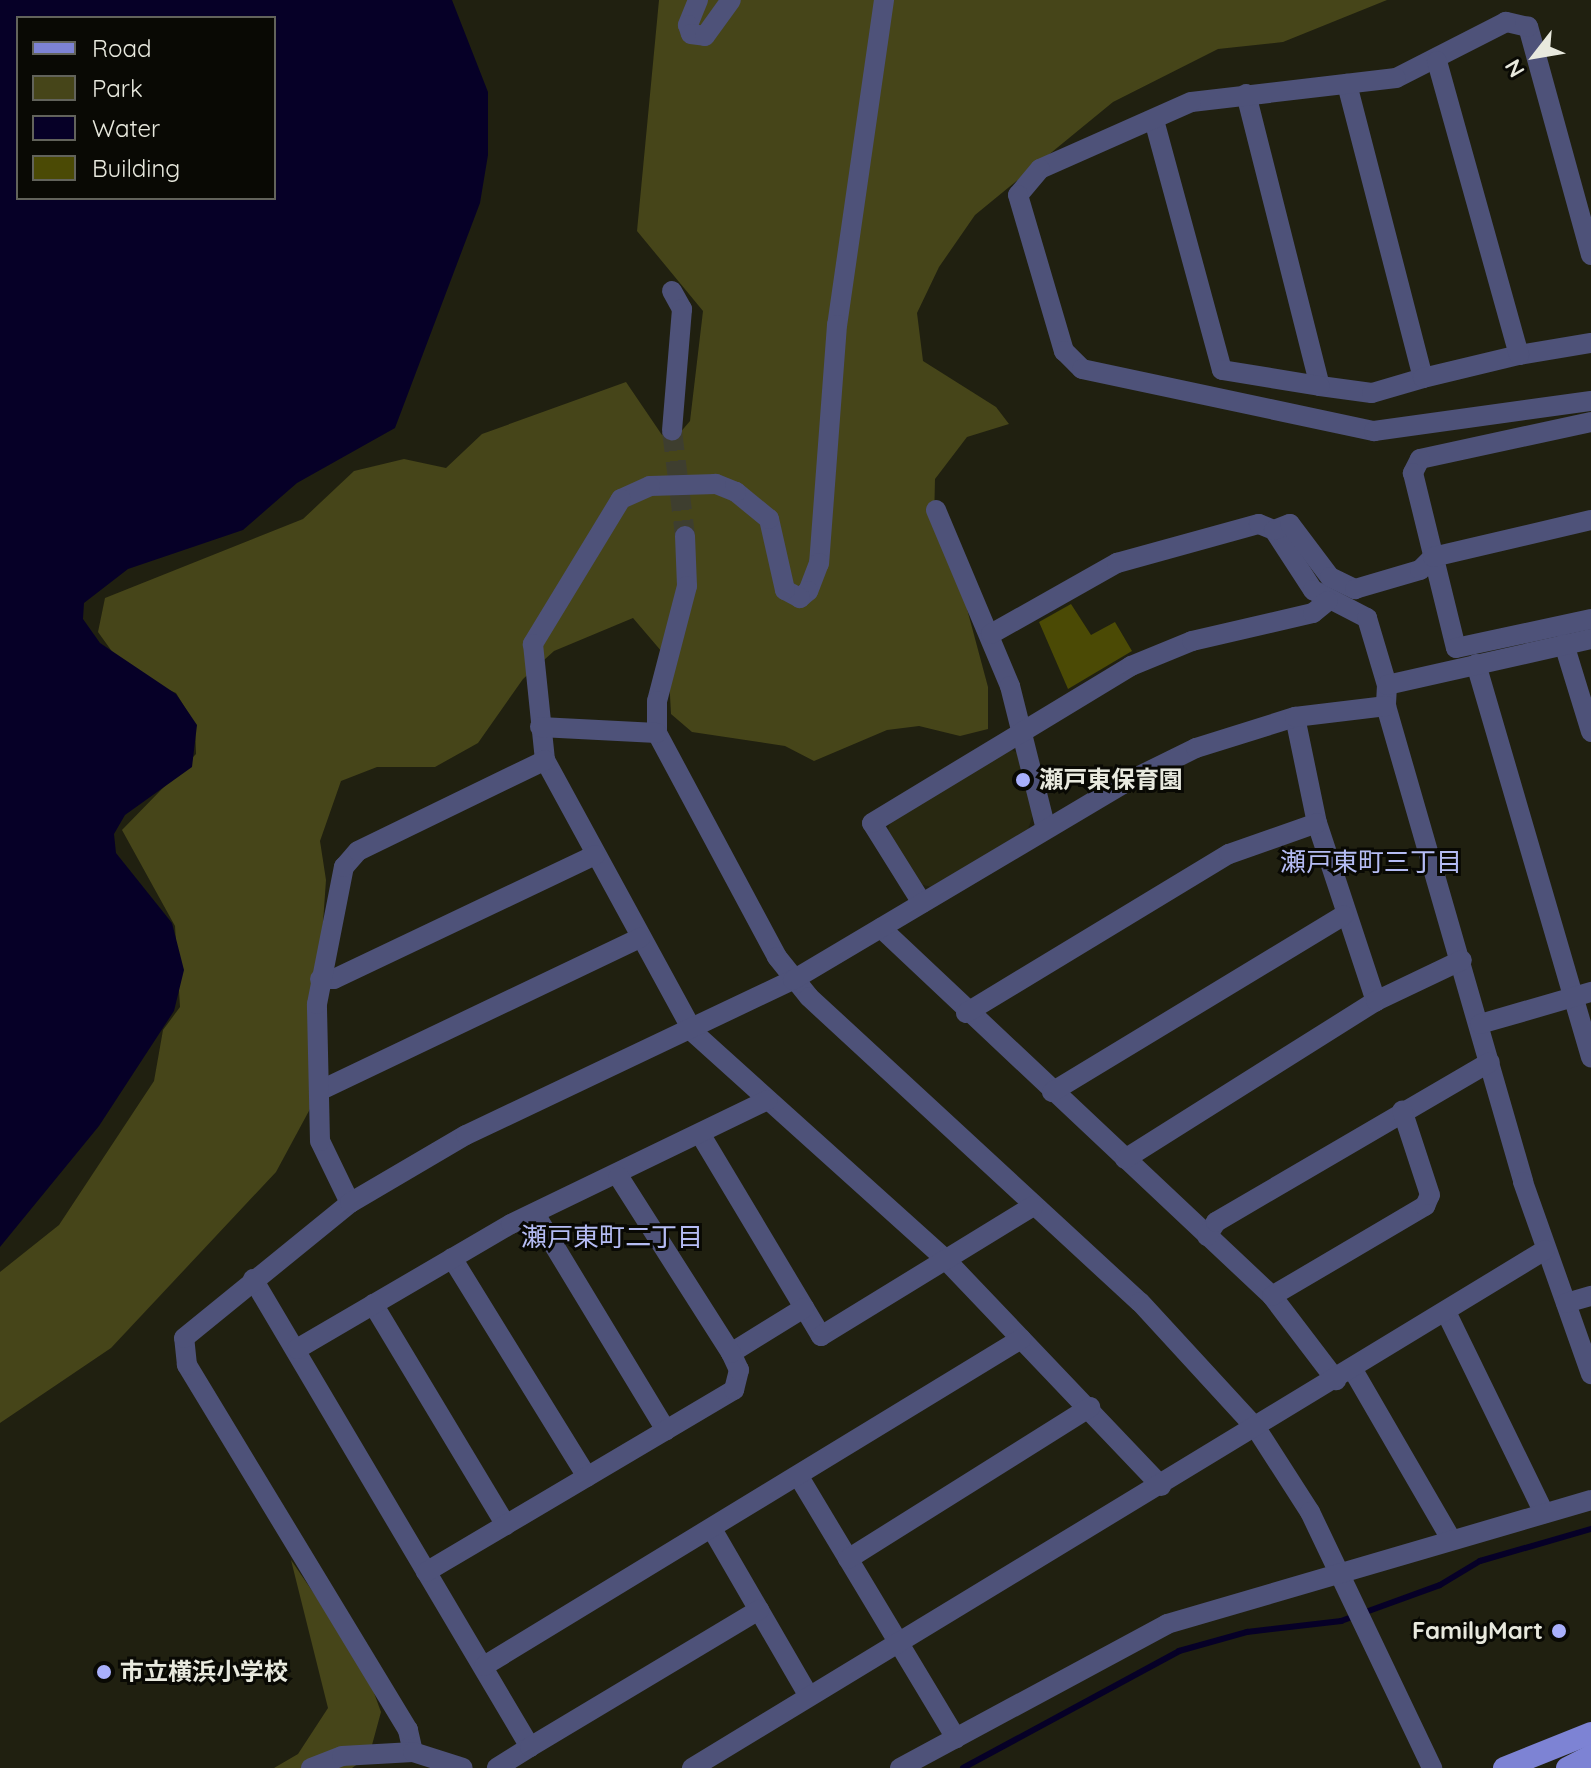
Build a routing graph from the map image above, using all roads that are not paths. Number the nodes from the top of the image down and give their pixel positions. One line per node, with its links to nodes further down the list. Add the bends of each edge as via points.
1 (698, 0): 2 (street, via 688,25 691,34 705,36)
2 (731, 0)
3 (884, 0): 30 (street, via 837,325 819,563 808,591 800,598 785,590 769,519 736,492 716,484 650,486 621,499 533,644)
4 (1437, 61): 5 (street, via 1396,78); 8 (street, via 1506,22 1528,27); 11 (street)
5 (1347, 84): 6 (street, via 1328,81); 12 (street)
6 (1246, 94): 7 (street, via 1191,102); 13 (street)
7 (1154, 120): 13 (street, via 1222,370); 14 (street, via 1040,169 1018,195 1064,351 1082,369 1374,431)
8 (1591, 255)
9 (672, 291): 16 (street, via 682,309)
10 (1591, 343): 11 (street)
11 (1519, 355): 12 (street)
12 (1423, 378): 13 (street, via 1372,393)
13 (1320, 386)
14 (1591, 401)
15 (1591, 422): 21 (street, via 1420,459 1413,473)
16 (672, 431)
17 (936, 510): 24 (street)
18 (1591, 520): 21 (street)
19 (1274, 530): 21 (street, via 1290,524 1330,577 1355,589 1420,570); 22 (street); 24 (street, via 1234,529 1117,563)
20 (685, 536): 33 (street, via 687,586 657,701)
21 (1433, 557): 23 (street, via 1456,648)
22 (1328, 601): 28 (street, via 1367,618); 31 (street, via 1313,613 1192,641 1131,666)
23 (1591, 619)
24 (991, 634): 31 (street)
25 (1591, 639): 26 (street)
26 (1564, 644): 27 (street); 32 (street)
27 (1476, 664): 28 (street); 45 (street)
28 (1386, 696): 29 (street); 42 (street)
29 (1295, 717): 35 (street); 36 (street, via 1196,748)
30 (540, 727): 33 (street); 34 (street)
31 (1024, 731): 36 (street); 38 (street, via 872,823)
32 (1591, 732)
33 (657, 733): 44 (street)
34 (545, 760): 37 (street); 43 (street, via 358,851 344,867)
35 (1317, 823): 39 (street); 47 (street, via 1229,854)
36 (1046, 829): 38 (street)
37 (595, 855): 41 (street); 43 (street, via 334,979)
38 (922, 903): 40 (street)
39 (1344, 915): 46 (street); 53 (street)
40 (881, 928): 44 (street); 47 (street)
41 (640, 938): 49 (street); 52 (street)
42 (1462, 960): 46 (street); 48 (street)
43 (320, 979): 52 (street)
44 (793, 980): 49 (street); 60 (street)
45 (1582, 995): 48 (street); 50 (street)
46 (1376, 1001): 57 (street)
47 (966, 1013): 53 (street)
48 (1480, 1024): 51 (street)
49 (693, 1032): 54 (street); 59 (street, via 466,1135)
50 (1591, 1058)
51 (1490, 1062): 55 (street); 63 (street)
52 (319, 1091): 59 (street, via 326,1165)
53 (1052, 1092): 57 (street)
54 (768, 1100): 56 (street); 65 (street)
55 (1402, 1110): 62 (street, via 1216,1222); 67 (street, via 1430,1195 1425,1206)
56 (702, 1137): 58 (street); 71 (street)
57 (1125, 1159): 62 (street)
58 (619, 1177): 61 (street); 75 (street)
59 (350, 1203): 66 (street)
60 (1033, 1206): 65 (street); 79 (street, via 1140,1302)
61 (535, 1214): 64 (street); 80 (street)
62 (1207, 1236): 67 (street)
63 (1545, 1250): 69 (street); 72 (street)
64 (452, 1258): 70 (street); 81 (street)
65 (946, 1260): 71 (street, via 821,1336); 73 (street)
66 (253, 1279): 74 (street); 99 (street, via 184,1338 187,1365 408,1730)
67 (1272, 1296): 77 (street)
68 (1591, 1296): 69 (street)
69 (1566, 1303): 76 (street)
70 (373, 1304): 74 (street); 86 (street)
71 (804, 1308): 75 (street)
72 (1446, 1312): 77 (street); 85 (street)
73 (1021, 1339): 78 (street); 82 (street)
74 (297, 1349): 90 (street)
75 (731, 1353): 80 (street, via 739,1370 734,1390)
76 (1591, 1374)
77 (1345, 1375): 79 (street); 88 (street)
78 (1090, 1407): 83 (street); 89 (street)
79 (1256, 1428): 83 (street); 91 (street)
80 (666, 1430): 81 (street)
81 (587, 1477): 86 (street)
82 (799, 1477): 87 (street); 89 (street)
83 (1161, 1486): 93 (street)
84 (1591, 1500): 85 (street)
85 (1544, 1513): 88 (street)
86 (506, 1525): 90 (street)
87 (712, 1529): 92 (street); 94 (street)
88 (1451, 1539): 91 (street)
89 (848, 1559): 93 (street)
90 (426, 1572): 94 (street)
91 (1341, 1572): 97 (street, via 1167,1624); 106 (street)
92 (759, 1610): 95 (street); 98 (street)
93 (898, 1643): 95 (street); 97 (street)
94 (484, 1666): 98 (street)
95 (809, 1696): 104 (street)
96 (1591, 1733): 107 (main road)
97 (956, 1738): 105 (street)
98 (530, 1747): 103 (street)
99 (413, 1752): 101 (street, via 342,1756); 102 (street)
100 (1591, 1756): 108 (main road)
101 (311, 1768)
102 (463, 1768)
103 (497, 1768)
104 (692, 1768)
105 (900, 1768)
106 (1432, 1768)
107 (1504, 1768)
108 (1567, 1768)

